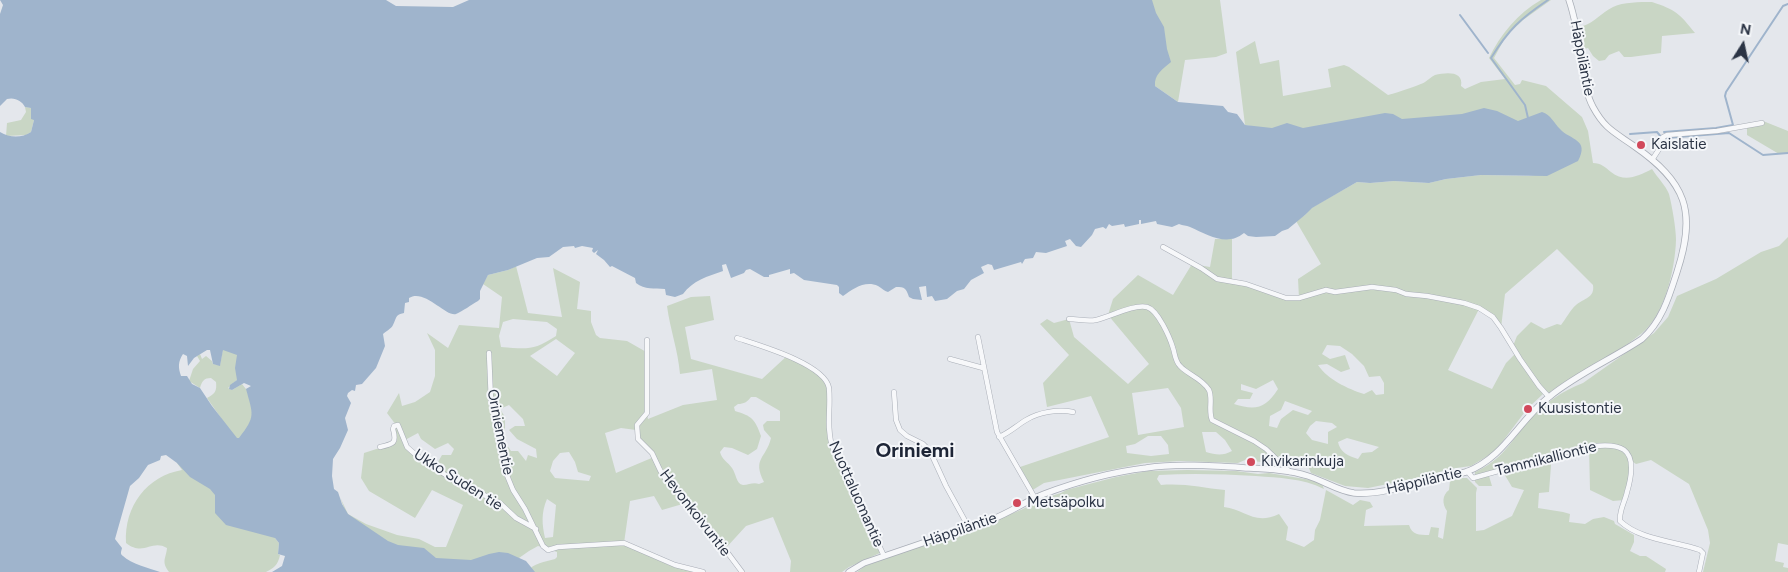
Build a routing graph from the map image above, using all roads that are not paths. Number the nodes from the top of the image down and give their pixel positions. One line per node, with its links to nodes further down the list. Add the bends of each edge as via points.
1 (1569, 0): 3 (street, Häppiläntie, via 1592,105 1607,128)
2 (1762, 123): 3 (street, via 1667,135)
3 (1652, 160): 13 (street, Häppiläntie, via 1676,184 1682,194 1685,212 1686,241 1667,302 1654,327 1642,339)
4 (1163, 247): 13 (street, via 1217,279 1246,284 1286,298 1326,290 1335,292 1372,287 1479,308 1493,317)
5 (1069, 319): 18 (street, via 1096,320 1150,308 1168,333 1180,366 1202,381 1208,390 1212,420 1254,441)
6 (978, 337): 11 (street)
7 (737, 338): 22 (street, Nuottaluomantie, via 793,358 826,381 832,446)
8 (647, 340): 24 (street, Hevonkoivuntie, via 647,413 637,425 638,439 652,452 666,480)
9 (489, 353): 21 (street, Oriniementie, via 491,401 504,468)
10 (950, 358): 11 (street)
11 (984, 368): 15 (street)
12 (894, 392): 20 (street, via 900,430 930,451)
13 (1549, 397): 17 (street, Häppiläntie, via 1524,420 1492,458)
14 (1073, 412): 15 (street, via 1063,410 1034,416)
15 (998, 437): 19 (street)
16 (380, 447): 21 (street, Ukko Suden tie, via 392,444 396,436 393,429 398,425 407,447 416,455 450,478 500,503 516,518)
17 (1467, 471): 18 (street, Häppiläntie, via 1361,493 1342,490); 26 (street, Tammikalliontie, via 1473,478 1580,448 1620,446 1628,454 1631,468 1620,521 1642,534 1700,550)
18 (1291, 472): 19 (street, Häppiläntie, via 1161,466 1083,482)
19 (1035, 498): 20 (street, Häppiläntie)
20 (969, 528): 22 (street, Häppiläntie)
21 (536, 529): 23 (street, Oriniementie, via 548,550 624,543 675,565)
22 (884, 556): 25 (street, Häppiläntie)
23 (703, 572)
24 (742, 572)
25 (849, 572)
26 (1699, 572)

